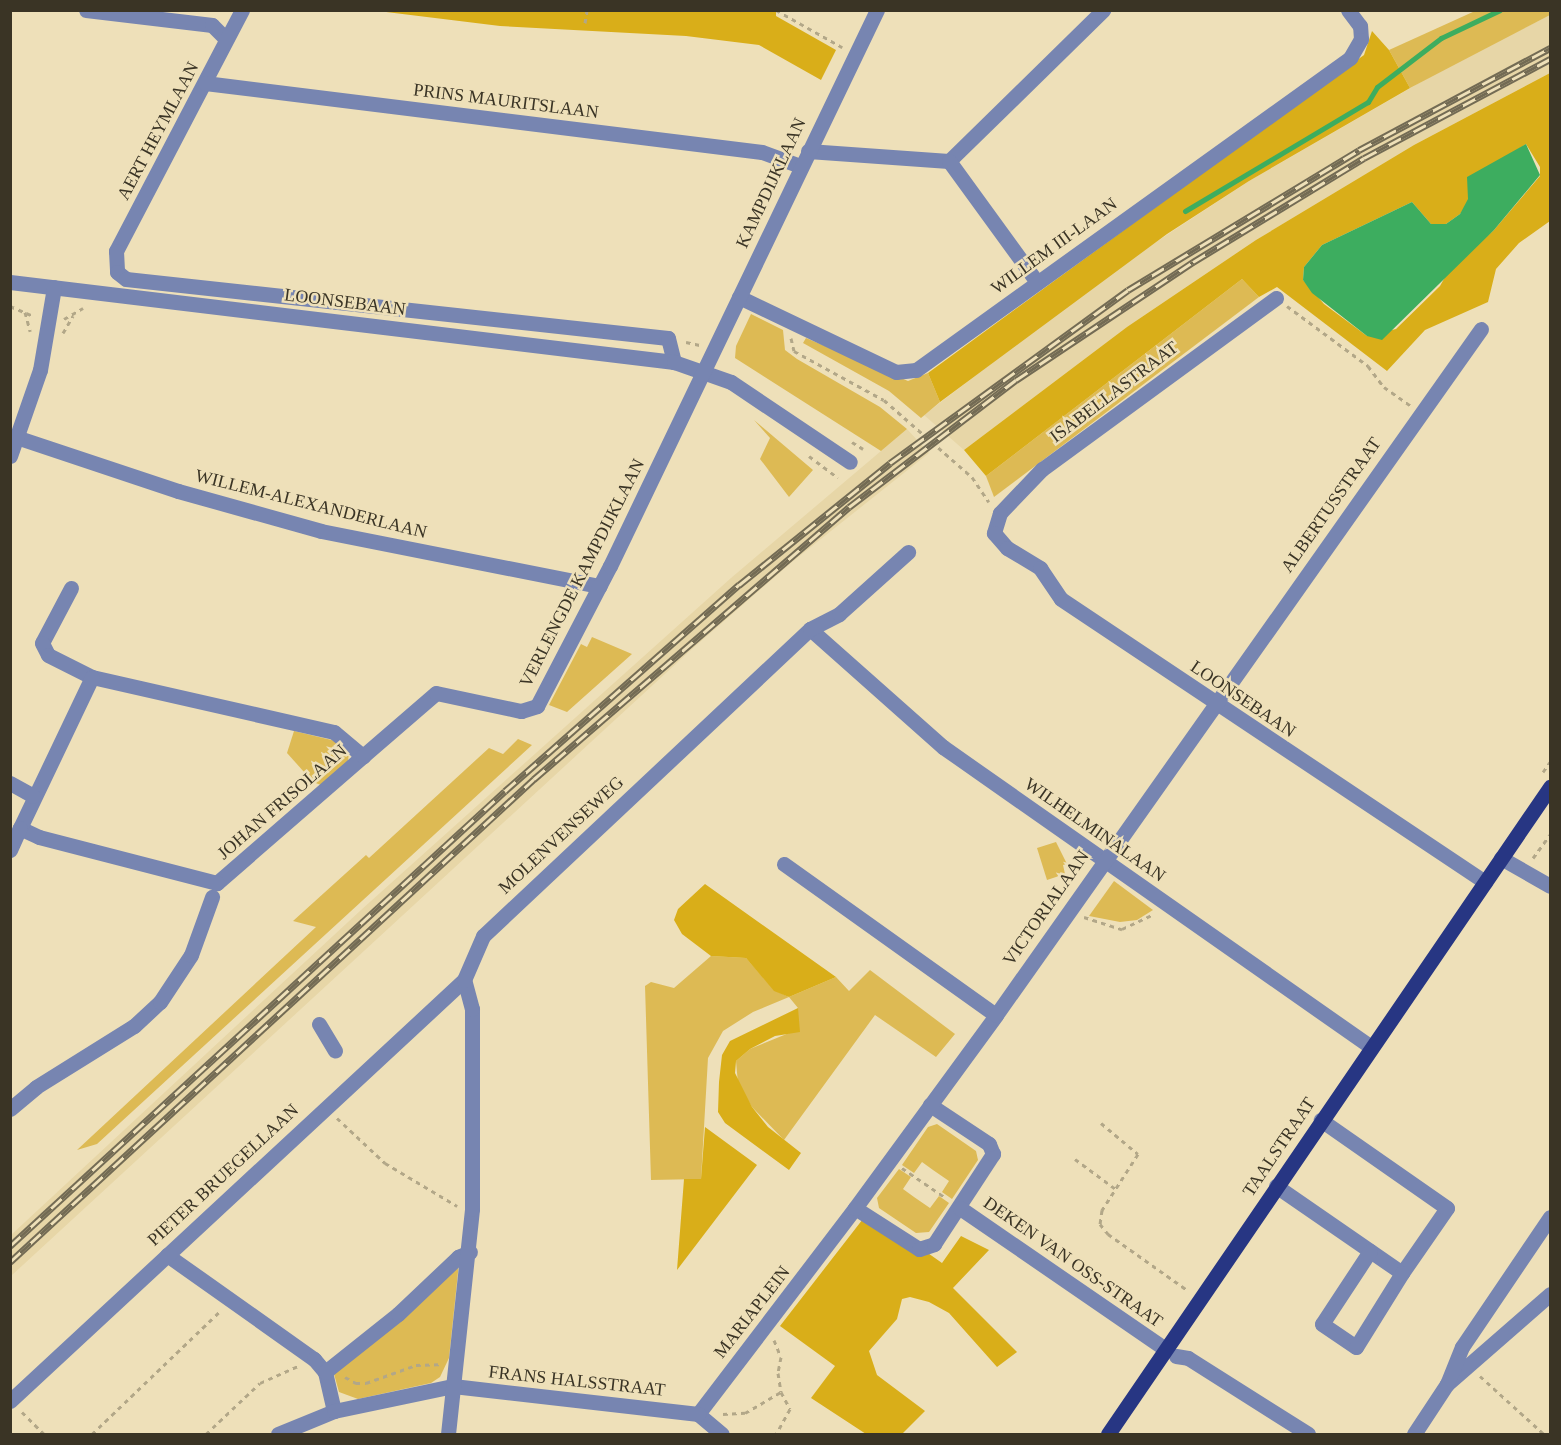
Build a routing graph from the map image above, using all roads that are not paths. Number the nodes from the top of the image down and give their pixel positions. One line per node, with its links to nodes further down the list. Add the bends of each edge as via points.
1 (86, 10): 6 (street, via 212,25)
2 (242, 10): 6 (street, AERT HEYMLAAN)
3 (877, 10): 8 (street, KAMPDIJKLAAN)
4 (1104, 10): 9 (street)
5 (1348, 10): 13 (street, WILLEM III-LAAN, via 1360,32 1358,48 1350,58)
6 (225, 38): 7 (street, AERT HEYMLAAN, via 225,47)
7 (205, 83): 10 (street, PRINS MAURITSLAAN, via 762,152); 11 (street, AERT HEYMLAAN, via 116,252)
8 (808, 151): 9 (street); 10 (street, KAMPDIJKLAAN)
9 (949, 161): 13 (street)
10 (800, 166): 15 (street, KAMPDIJKLAAN)
11 (117, 272): 18 (street, LOONSEBAAN, via 126,279 668,338)
12 (10, 282): 14 (street, LOONSEBAAN)
13 (1037, 282): 15 (street, WILLEM III-LAAN, via 906,373 868,360)
14 (54, 287): 18 (street, LOONSEBAAN); 20 (street, via 40,370)
15 (739, 297): 19 (street, KAMPDIJKLAAN)
16 (1276, 298): 23 (street, ISABELLASTRAAT, via 1042,469 1000,513)
17 (1481, 329): 29 (street, ALBERTUSSTRAAT)
18 (674, 363): 19 (street, LOONSEBAAN)
19 (703, 373): 22 (street, LOONSEBAAN, via 738,387); 25 (street, VERLENGDE KAMPDIJKLAAN)
20 (19, 438): 21 (street); 25 (street, WILLEM-ALEXANDERLAAN, via 178,491 301,526)
21 (10, 456)
22 (850, 462)
23 (994, 533): 29 (street, LOONSEBAAN, via 1007,548 1040,568 1061,599)
24 (908, 552): 27 (street, MOLENVENSEWEG, via 839,614)
25 (600, 586): 30 (street, VERLENGDE KAMPDIJKLAAN, via 542,697 530,712 436,693)
26 (71, 588): 28 (street, JOHAN FRISOLAAN, via 42,643 48,655)
27 (810, 629): 37 (street, WILHELMINALAAN, via 916,726); 42 (street, MOLENVENSEWEG, via 483,936)
28 (92, 677): 30 (street, JOHAN FRISOLAAN, via 334,732); 33 (street)
29 (1214, 704): 37 (street, VICTORIALAAN); 39 (street, LOONSEBAAN)
30 (363, 756): 34 (street, JOHAN FRISOLAAN, via 217,883 39,837)
31 (10, 783): 33 (street)
32 (1551, 787): 36 (main road, TAALSTRAAT)
33 (33, 796): 34 (street)
34 (20, 828): 35 (street)
35 (10, 850)
36 (1501, 858): 39 (main road, TAALSTRAAT); 40 (street)
37 (1104, 860): 43 (street, VICTORIALAAN); 45 (street, WILHELMINALAAN)
38 (784, 864): 43 (street)
39 (1485, 882): 45 (main road, TAALSTRAAT)
40 (1551, 886)
41 (212, 897): 48 (street, via 191,955 160,1002 134,1026 36,1087)
42 (464, 980): 55 (street, via 472,1009); 56 (street, PIETER BRUEGELLAAN)
43 (996, 1015): 47 (street, VICTORIALAAN)
44 (319, 1024): 46 (street)
45 (1371, 1047): 49 (main road, TAALSTRAAT)
46 (335, 1051)
47 (930, 1105): 51 (street, MARIAPLEIN); 52 (street, via 989,1144 993,1154)
48 (10, 1110)
49 (1321, 1120): 50 (main road, TAALSTRAAT); 57 (street, via 1447,1208)
50 (1276, 1186): 54 (street); 59 (main road, TAALSTRAAT, via 1199,1298)
51 (855, 1208): 52 (street, via 919,1249 928,1250); 65 (street, MARIAPLEIN)
52 (960, 1208): 59 (street, DEKEN VAN OSS-STRAAT)
53 (1551, 1217): 61 (street, via 1462,1347)
54 (1370, 1251): 57 (street); 57 (street, via 1322,1324 1356,1347)
55 (470, 1252): 60 (street, via 458,1257 398,1314); 62 (street)
56 (167, 1255): 60 (street); 63 (street, PIETER BRUEGELLAAN)
57 (1402, 1273)
58 (1551, 1294): 61 (street)
59 (1171, 1352): 69 (main road, TAALSTRAAT); 70 (street, DEKEN VAN OSS-STRAAT, via 1188,1358)
60 (329, 1368): 64 (street)
61 (1447, 1384): 71 (street)
62 (453, 1386): 64 (street); 65 (street, FRANS HALSSTRAAT); 67 (street)
63 (11, 1401)
64 (334, 1411): 66 (street)
65 (698, 1414): 68 (street)
66 (278, 1434)
67 (448, 1434)
68 (722, 1434)
69 (1108, 1434)
70 (1308, 1434)
71 (1414, 1434)

